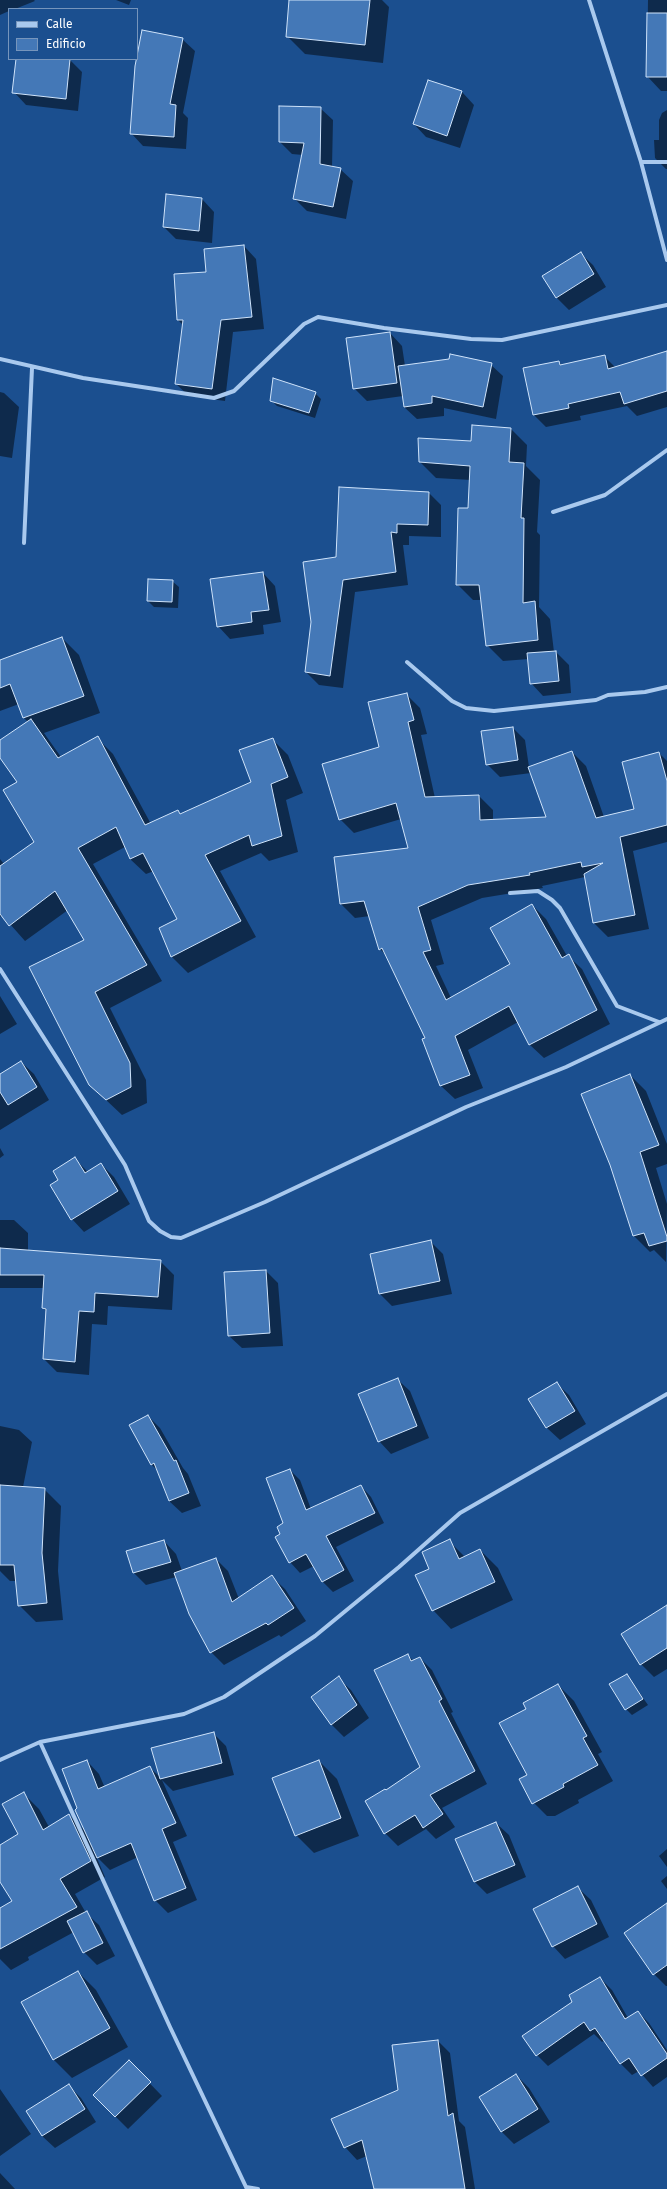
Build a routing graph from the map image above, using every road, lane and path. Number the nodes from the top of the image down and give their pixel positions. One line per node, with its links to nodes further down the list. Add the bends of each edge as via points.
1 (589, 0): 2 (street)
2 (641, 162): 3 (street); 4 (street)
3 (667, 162)
4 (667, 260)
5 (667, 305): 7 (street, via 502,340 471,339 318,317 304,324 234,391 214,398)
6 (0, 359): 7 (street)
7 (32, 368): 10 (street)
8 (667, 450): 9 (street, via 604,495)
9 (553, 512)
10 (24, 543)
11 (407, 662): 12 (street, via 452,701 466,708 494,711 596,700 608,695)
12 (667, 687)
13 (510, 893): 16 (street, via 538,891 552,900 560,908 617,1006)
14 (0, 970): 16 (street, via 124,1165 149,1220 160,1231 171,1237 181,1238 265,1202 466,1107 566,1067)
15 (667, 1018): 16 (street)
16 (659, 1022)
17 (667, 1394): 18 (street, via 460,1513 399,1568 315,1636 224,1698 184,1714)
18 (40, 1742): 19 (street); 20 (street)
19 (0, 1760)
20 (246, 2188): 21 (street)
21 (258, 2189)

